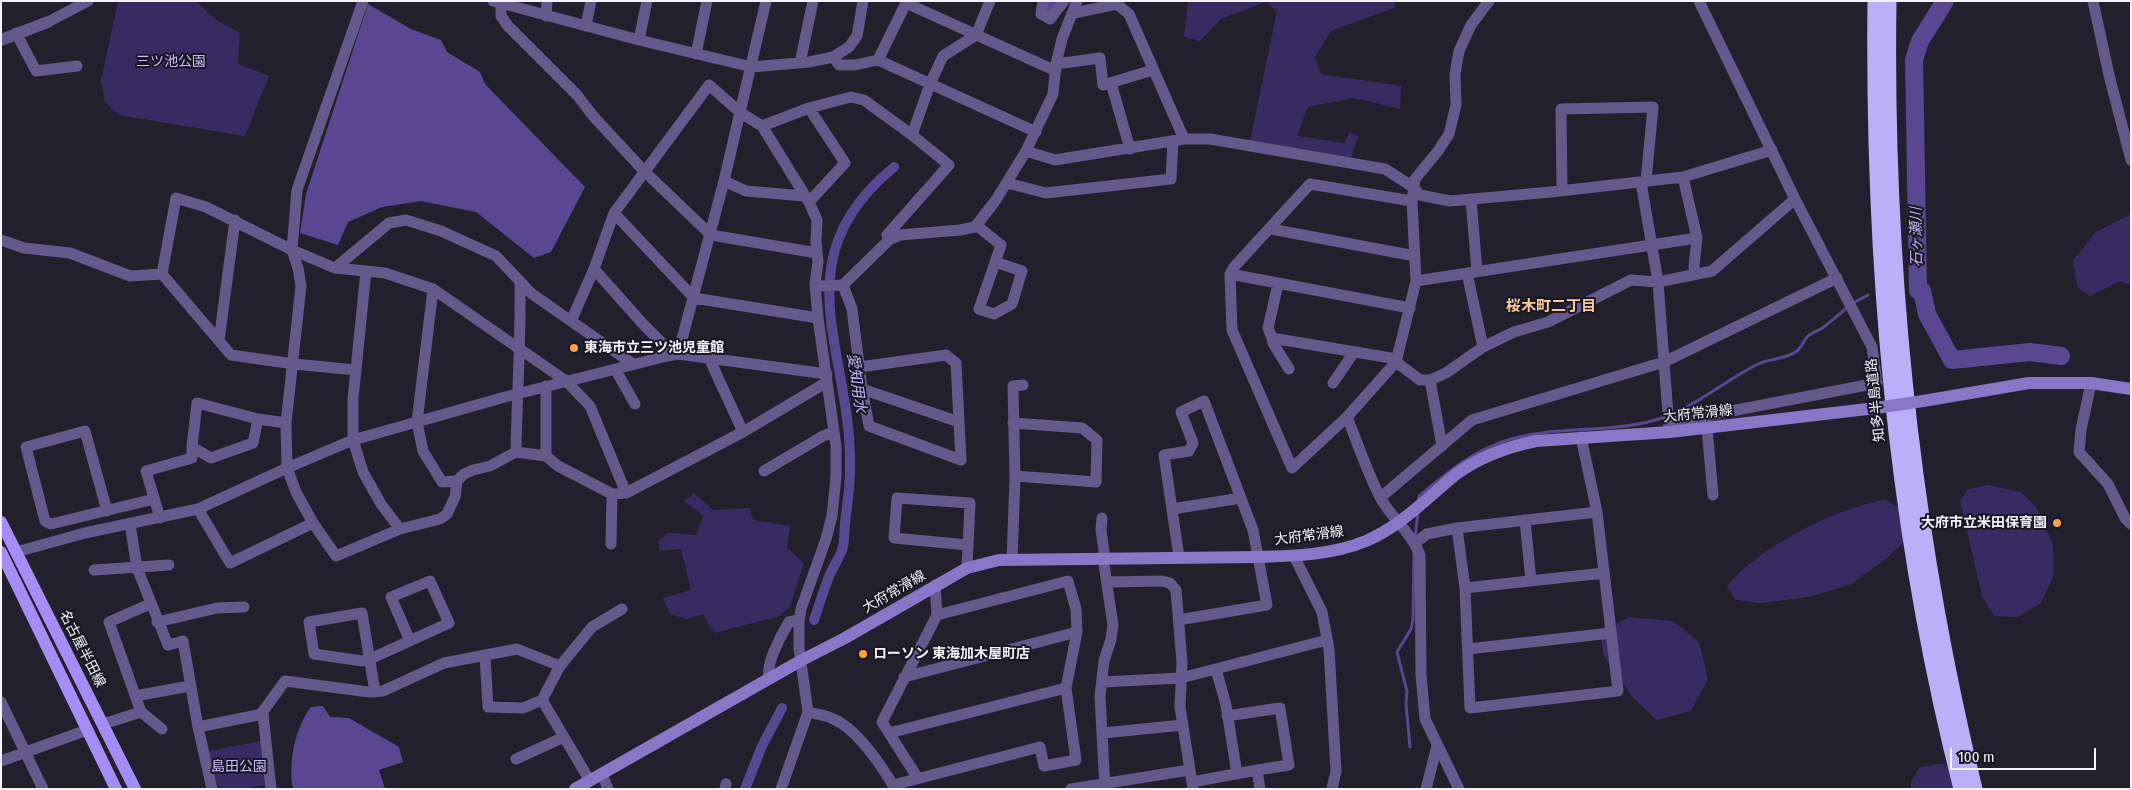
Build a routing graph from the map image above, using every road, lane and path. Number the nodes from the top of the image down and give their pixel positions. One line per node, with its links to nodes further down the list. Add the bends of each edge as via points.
1 (88, 1): 24 (street)
2 (363, 1): 70 (street, via 296,190)
3 (547, 1): 23 (street)
4 (591, 1): 25 (street)
5 (648, 1): 29 (street)
6 (707, 1): 30 (street)
7 (766, 1): 35 (street)
8 (813, 1): 33 (street)
9 (863, 1): 31 (street, via 857,36 849,47)
10 (990, 1): 27 (street)
11 (1043, 1): 12 (street, via 1041,14 1050,19)
12 (1064, 1)
13 (1077, 1): 22 (street)
14 (1489, 1): 55 (street, via 1471,25 1459,51 1455,74 1456,106 1449,134 1419,173)
15 (1699, 1): 47 (street)
16 (1875, 1): 243 (highway, 知多半島道路, via 1880,268 1889,379 1904,502 1925,628)
17 (1889, 1): 244 (highway, via 1890,181 1904,377 1919,501 1940,625)
18 (2093, 1): 49 (street)
19 (497, 2): 23 (street); 50 (street, via 508,26 577,95)
20 (906, 2): 27 (street); 32 (street)
21 (1117, 2): 22 (street); 37 (street, via 1129,14)
22 (1074, 13): 36 (street, via 1062,38)
23 (546, 16): 25 (street)
24 (48, 22): 26 (street)
25 (586, 26): 29 (street)
26 (16, 33): 28 (street); 34 (street, via 36,70)
27 (976, 35): 36 (street); 39 (street, via 943,56)
28 (1, 40)
29 (639, 40): 30 (street)
30 (696, 54): 35 (street)
31 (833, 57): 32 (street, via 838,65); 33 (street)
32 (878, 60): 39 (street)
33 (800, 63): 35 (street)
34 (77, 66)
35 (752, 67): 41 (street)
36 (1056, 67): 38 (street, via 1100,58 1104,85); 43 (street, via 1053,94)
37 (1154, 70): 38 (street); 45 (street)
38 (1111, 83): 46 (street)
39 (930, 84): 43 (street); 44 (street)
40 (809, 108): 42 (street); 44 (street, via 851,97 864,100); 57 (street, via 845,163)
41 (741, 113): 42 (street); 50 (street, via 709,86); 52 (street)
42 (762, 126): 57 (street)
43 (1036, 132): 48 (street)
44 (912, 135): 68 (street, via 949,166 887,236)
45 (1178, 140): 46 (street); 54 (street, via 1171,179 1046,193); 55 (street, via 1210,139 1385,169)
46 (1130, 149): 48 (street, via 1055,160)
47 (1772, 150): 51 (street); 58 (street)
48 (1026, 151): 54 (street)
49 (2131, 160)
50 (644, 171): 61 (street); 65 (street)
51 (1683, 176): 53 (street); 66 (street)
52 (724, 181): 57 (street, via 746,191); 65 (street)
53 (1644, 181): 56 (street); 56 (street, via 1654,107 1561,109); 69 (street)
54 (1007, 183): 63 (street)
55 (1413, 187): 59 (street, via 1420,195 1450,201); 60 (street)
56 (1562, 191): 59 (street)
57 (807, 199): 71 (street, via 817,220)
58 (1795, 199): 80 (street, via 1712,271); 81 (street)
59 (1471, 200): 77 (street)
60 (1412, 201): 64 (street, via 1310,184); 72 (street)
61 (614, 213): 75 (street); 89 (street)
62 (235, 220): 70 (street); 78 (street, via 206,206 176,198); 94 (street)
63 (976, 225): 68 (street, via 960,230 900,235); 73 (street, via 1001,245)
64 (1271, 229): 72 (street); 79 (street)
65 (710, 235): 71 (street); 89 (street)
66 (1697, 238): 69 (street); 80 (street)
67 (1, 240): 78 (street, via 24,248 70,253 130,276)
68 (889, 240): 87 (street)
69 (1651, 244): 77 (street); 84 (street)
70 (292, 250): 74 (street); 102 (street, via 301,286)
71 (817, 253): 86 (street)
72 (1415, 256): 82 (street)
73 (995, 262): 73 (street, via 979,309 994,314 1012,304 1022,271)
74 (335, 268): 76 (street); 83 (street, via 389,223 406,220 441,231 496,256)
75 (594, 269): 92 (street); 98 (street, via 643,324)
76 (366, 271): 88 (street); 107 (street)
77 (1472, 272): 82 (street); 95 (street)
78 (162, 274): 94 (street)
79 (1230, 274): 85 (street); 119 (street, via 1232,330 1292,468)
80 (1695, 274): 84 (street)
81 (1837, 278): 101 (street); 125 (street, via 1872,347 1877,383)
82 (1416, 281): 90 (street)
83 (520, 282): 92 (street); 96 (street)
84 (1658, 282): 95 (street, via 1631,280 1548,322 1514,332); 101 (street)
85 (1278, 284): 90 (street); 93 (street, via 1268,328)
86 (819, 285): 87 (street); 91 (street)
87 (840, 285): 104 (street, via 852,309)
88 (433, 289): 96 (street); 122 (street)
89 (694, 298): 91 (street); 98 (street)
90 (1410, 308): 100 (street)
91 (818, 318): 108 (street)
92 (571, 321): 103 (street)
93 (1272, 338): 97 (street); 106 (street)
94 (218, 341): 102 (street, via 231,355)
95 (1483, 347): 109 (street, via 1446,373)
96 (521, 348): 110 (street); 117 (street)
97 (1354, 352): 100 (street); 111 (street)
98 (676, 354): 99 (street); 103 (street)
99 (709, 358): 108 (street); 127 (street)
100 (1397, 361): 109 (street, via 1420,380); 119 (street)
101 (1664, 362): 125 (street); 131 (street, via 1472,420)
102 (294, 364): 107 (street); 121 (street)
103 (633, 364): 105 (street)
104 (860, 367): 116 (street); 123 (street, via 946,354 956,364)
105 (615, 369): 110 (street); 118 (street)
106 (1288, 369)
107 (356, 370): 130 (street)
108 (827, 378): 127 (street); 128 (street)
109 (1430, 380): 131 (street)
110 (566, 381): 114 (street); 139 (street, via 590,406)
111 (1332, 383)
112 (2091, 383): 115 (main road, 大府常滑線); 126 (main road, 大府常滑線, bridge, via 2029,382 1876,408); 156 (street, via 2079,452 2108,484)
113 (1023, 385): 124 (street, via 1013,386)
114 (546, 386): 117 (street); 134 (street)
115 (2131, 389)
116 (862, 390): 123 (street); 123 (street, via 869,426 961,460)
117 (517, 394): 122 (street); 133 (street)
118 (635, 404)
119 (1347, 417): 142 (street)
120 (258, 419): 121 (street); 132 (street, via 252,443 211,458); 132 (street, via 197,403)
121 (286, 422): 135 (street)
122 (417, 422): 130 (street); 138 (street, via 423,451 442,482)
123 (959, 422)
124 (1014, 423): 137 (street); 137 (street, via 1082,428 1097,440 1096,482)
125 (1669, 427): 126 (main road, 大府常滑線); 129 (main road, 大府常滑線)
126 (1707, 428): 141 (street)
127 (742, 432): 139 (street)
128 (834, 432): 136 (street); 183 (street, via 836,477 832,516)
129 (1581, 437): 148 (street); 154 (main road, 大府常滑線, via 1529,442 1479,460)
130 (354, 440): 135 (street); 158 (street, via 363,472)
131 (1442, 446): 142 (street)
132 (192, 447): 144 (street, via 192,458 146,471)
133 (516, 452): 134 (street); 138 (street, via 490,466 473,470)
134 (546, 456): 140 (street, via 558,466)
135 (287, 468): 145 (street); 153 (street)
136 (764, 471)
137 (1014, 476): 168 (street)
138 (458, 481): 158 (street, via 455,497 447,514 440,520)
139 (626, 493): 140 (street)
140 (612, 494): 160 (street)
141 (1713, 495)
142 (1380, 497): 154 (street)
143 (1241, 498): 146 (street); 146 (street, via 1204,401 1181,412 1193,443 1189,451 1164,455); 166 (street, via 1253,530)
144 (154, 499): 147 (street); 149 (street)
145 (198, 509): 149 (street); 153 (street, via 230,562)
146 (1172, 509): 165 (street)
147 (107, 511): 147 (street, via 85,432 26,447 45,520 51,524)
148 (1597, 512): 151 (street); 173 (street)
149 (160, 518): 155 (street)
150 (1102, 518): 167 (street)
151 (1525, 520): 157 (street); 174 (street)
152 (1, 522): 162 (main road, 名古屋半田線)
153 (313, 523): 158 (street, via 336,556)
154 (1398, 523): 159 (street); 164 (main road, 大府常滑線, via 1350,546)
155 (130, 524): 162 (street); 170 (street)
156 (2131, 524)
157 (1458, 528): 159 (street, via 1427,534); 177 (street)
158 (400, 529)
159 (1415, 543): 217 (street, via 1420,555 1421,675 1425,719)
160 (611, 544)
161 (968, 545): 161 (street, via 970,503 897,498 894,538); 171 (street)
162 (16, 552): 163 (street); 209 (main road, 名古屋半田線)
163 (2, 554): 213 (main road, 名古屋半田線)
164 (1294, 556): 166 (main road, 大府常滑線); 188 (street, via 1322,612)
165 (1179, 557): 166 (main road, 大府常滑線); 167 (main road, 大府常滑線)
166 (1258, 557): 182 (street, via 1267,605)
167 (1104, 558): 168 (main road, 大府常滑線); 175 (street)
168 (1012, 560): 171 (main road, 大府常滑線)
169 (169, 565): 170 (street)
170 (137, 568): 172 (street); 178 (street)
171 (967, 568): 176 (main road, 大府常滑線)
172 (94, 570)
173 (1604, 574): 174 (street); 186 (street)
174 (1531, 581): 177 (street)
175 (1107, 582): 196 (street, via 1162,581 1174,586); 198 (street, via 1113,625)
176 (935, 585): 181 (street); 192 (main road, 大府常滑線)
177 (1466, 588): 189 (street)
178 (150, 604): 184 (street); 202 (street, via 109,622)
179 (244, 607): 184 (street, via 217,608)
180 (622, 609): 193 (street, via 592,627)
181 (937, 615): 185 (street, via 1068,581 1076,609); 195 (street)
182 (1184, 619)
183 (799, 620): 192 (street); 197 (street, via 789,622 781,636 767,673)
184 (157, 622): 199 (street, via 168,645 183,642)
185 (1077, 632): 195 (street); 200 (street)
186 (1611, 633): 189 (street); 189 (street, via 1618,691 1470,708)
187 (410, 640): 187 (street, via 449,623 430,581 391,597); 191 (street)
188 (1327, 640): 194 (street); 240 (street, via 1336,771)
189 (1468, 649)
190 (485, 655): 193 (street, via 517,649); 201 (street, via 444,663); 203 (street, via 488,707 523,708)
191 (370, 658): 191 (street, via 362,613 309,622 314,654 362,661); 201 (street)
192 (802, 660): 197 (main road, 大府常滑線); 206 (street)
193 (560, 666): 203 (street)
194 (1216, 669): 196 (street); 208 (street)
195 (904, 678): 214 (street, via 882,722)
196 (1181, 678): 198 (street); 210 (street)
197 (769, 680): 223 (main road, 大府常滑線)
198 (1102, 682): 215 (street, via 1100,710)
199 (190, 686): 202 (street); 211 (street)
200 (1066, 688): 214 (street); 225 (street, via 1076,760 1044,766 1040,747)
201 (375, 692): 207 (street, via 285,681)
202 (135, 696): 205 (street)
203 (542, 700): 216 (street)
204 (1, 702): 218 (street)
205 (141, 712): 209 (street); 212 (street)
206 (808, 712): 229 (street, via 832,718 848,729 881,763); 237 (street)
207 (260, 714): 211 (street); 234 (street, via 263,714)
208 (1228, 716): 222 (street, via 1280,708 1289,765); 224 (street)
209 (103, 724): 232 (main road, 名古屋半田線)
210 (1183, 725): 215 (street); 221 (street)
211 (198, 727): 233 (street)
212 (162, 729)
213 (87, 730): 218 (street); 231 (main road, 名古屋半田線)
214 (890, 732): 225 (street)
215 (1103, 733): 228 (street)
216 (564, 738): 219 (street); 226 (street)
217 (1437, 746): 241 (street); 242 (street)
218 (26, 752): 220 (street); 230 (street)
219 (516, 759)
220 (1, 761)
221 (1189, 770): 227 (street); 228 (street)
222 (1257, 770): 224 (street); 239 (street)
223 (602, 774): 226 (main road, 大府常滑線); 236 (street)
224 (1237, 774): 227 (street)
225 (917, 777): 229 (street)
226 (590, 781): 235 (main road, 大府常滑線)
227 (1192, 785)
228 (1105, 786): 238 (street)
229 (894, 787)
230 (43, 789)
231 (116, 789)
232 (135, 789)
233 (212, 789)
234 (271, 789)
235 (575, 789)
236 (608, 789)
237 (781, 789)
238 (1071, 789)
239 (1260, 789)
240 (1332, 789)
241 (1426, 789)
242 (1458, 789)
243 (1961, 789)
244 (1975, 789)

